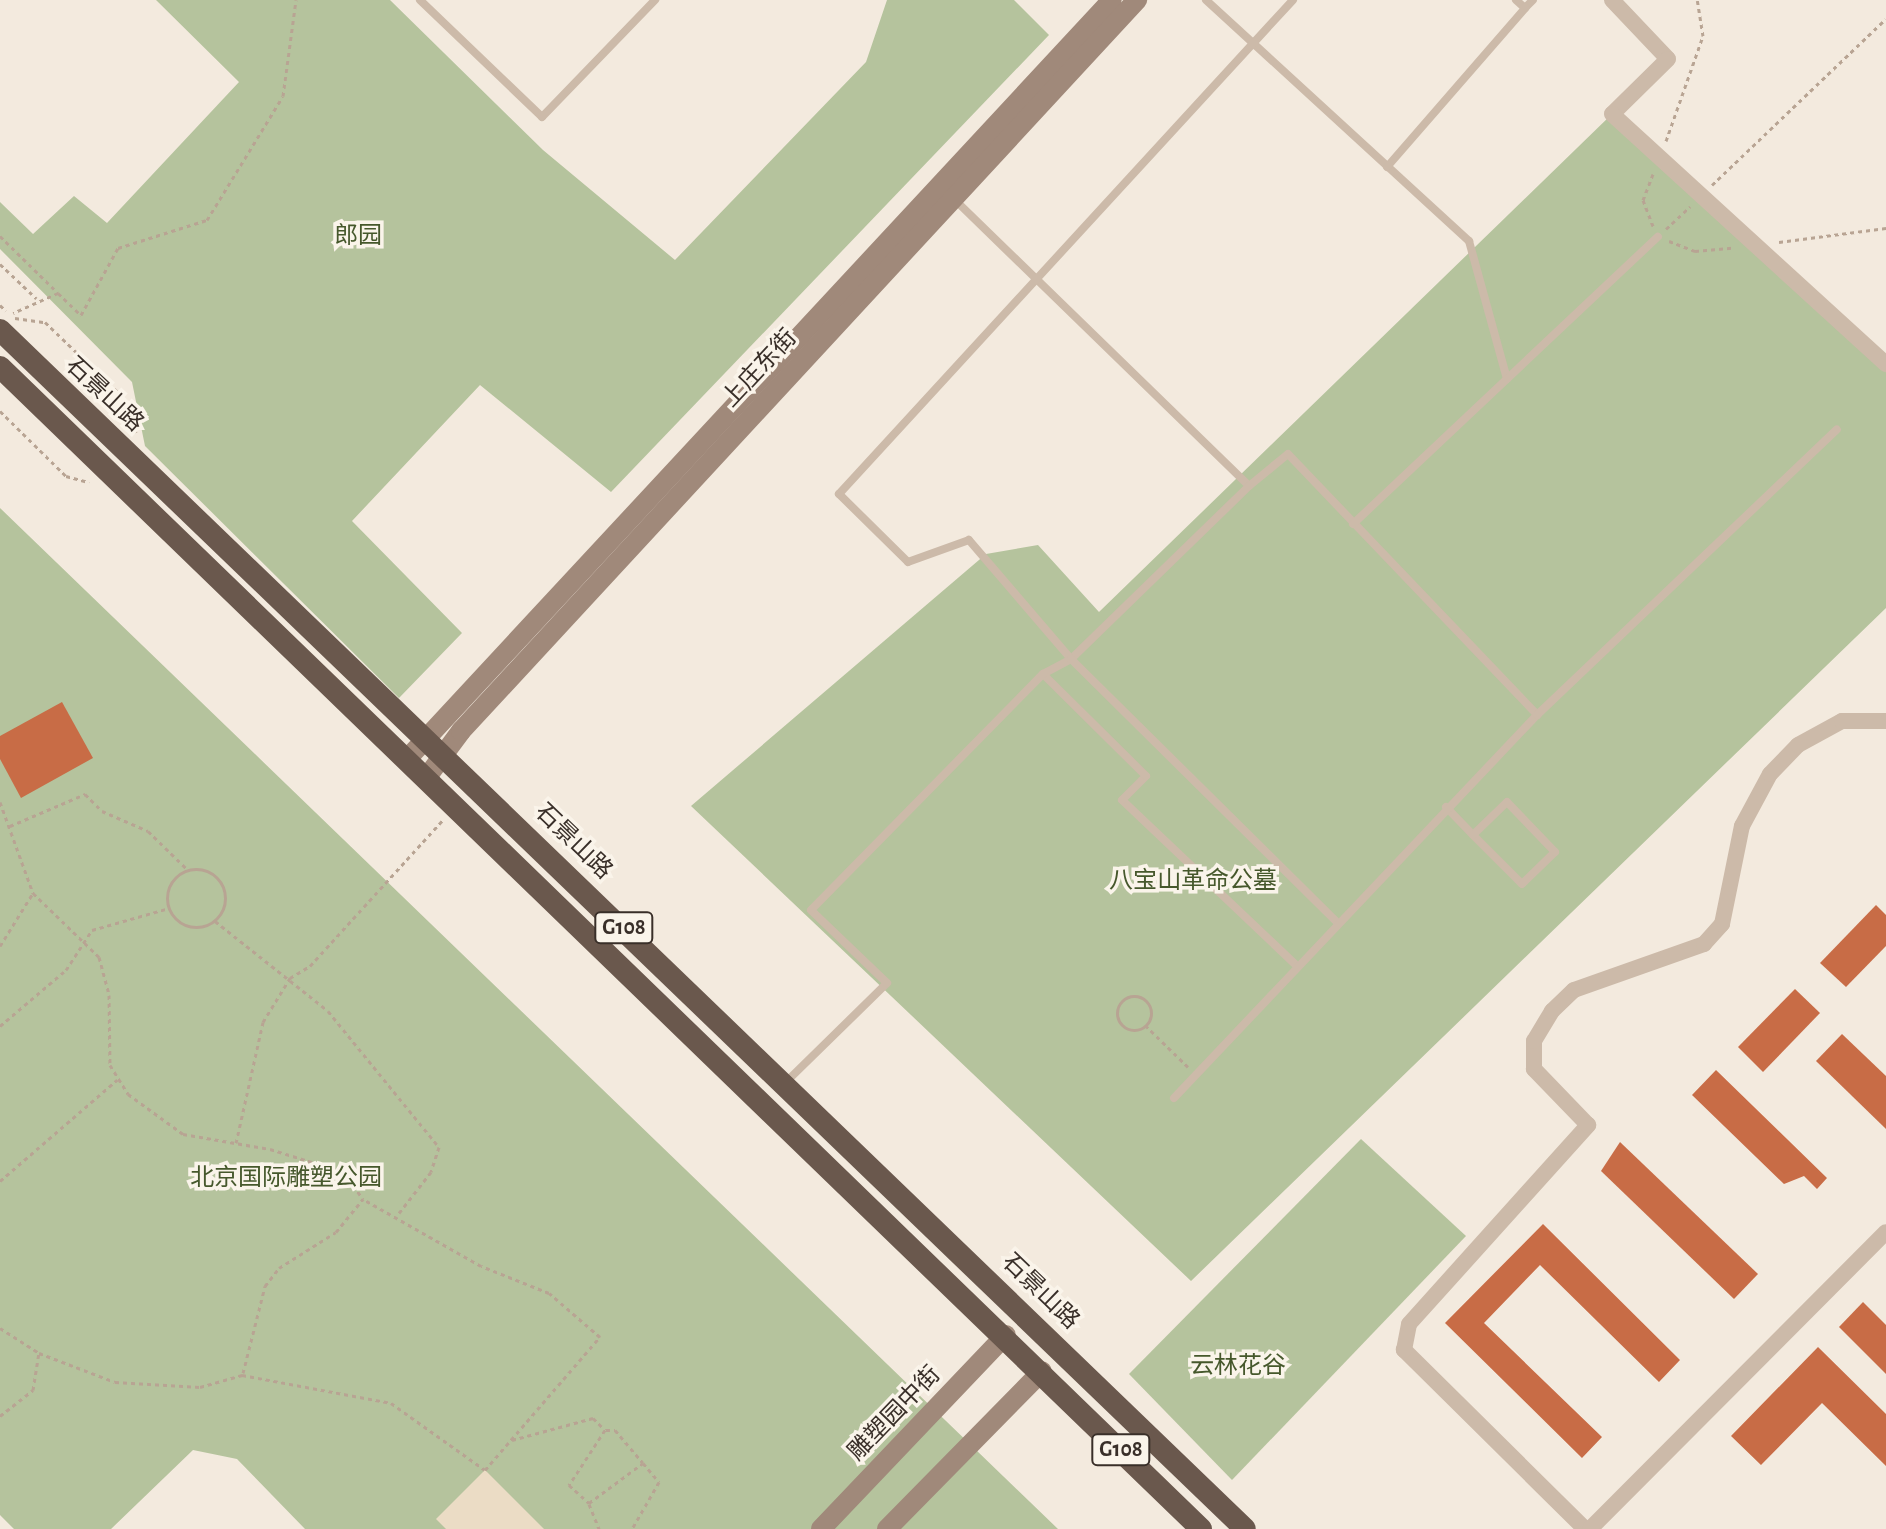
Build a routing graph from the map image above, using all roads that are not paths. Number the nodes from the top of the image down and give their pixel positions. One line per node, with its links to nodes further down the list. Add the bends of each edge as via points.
1 (420, 0): 2 (lane, via 542,117)
2 (655, 0)
3 (1112, 0): 13 (main road, 上庄东街)
4 (1137, 0): 13 (main road, 上庄东街)
5 (1206, 0): 11 (lane)
6 (1293, 0): 11 (lane)
7 (1516, 0): 10 (lane)
8 (1533, 0): 10 (lane)
9 (1612, 0): 17 (street, via 1668,59 1612,114)
10 (1525, 8): 12 (lane)
11 (1255, 44): 12 (lane); 15 (lane)
12 (1387, 167): 19 (lane, via 1469,241)
13 (948, 192): 15 (lane); 27 (main road, 上庄东街); 29 (main road, 上庄东街, via 461,731)
14 (1658, 237): 19 (lane)
15 (1034, 279): 21 (lane); 23 (lane, via 839,494 908,562 969,540)
16 (0, 330): 27 (highway, 石景山路 / G108)
17 (1886, 364)
18 (0, 367): 28 (highway, G108)
19 (1507, 379): 22 (lane)
20 (1837, 429): 25 (lane)
21 (1249, 486): 22 (lane, via 1288,454); 23 (lane)
22 (1353, 524): 25 (lane)
23 (1071, 659): 24 (lane); 33 (lane)
24 (1043, 674): 34 (lane, via 1146,776 1122,800); 35 (lane, via 811,910 887,983)
25 (1537, 715): 31 (lane)
26 (1886, 721): 44 (street, via 1842,721 1798,745 1770,774 1742,826 1722,924 1704,944 1574,990 1552,1011 1534,1041 1534,1069 1588,1125 1409,1324 1404,1350)
27 (425, 740): 28 (main road, 上庄东街); 29 (highway, 石景山路 / G108)
28 (408, 758): 30 (highway, G108)
29 (444, 759): 30 (main road, 上庄东街); 35 (highway, 石景山路 / G108)
30 (427, 777): 38 (highway, G108)
31 (1446, 807): 32 (lane); 33 (lane)
32 (1473, 835): 32 (lane, via 1522,884 1555,852 1507,802)
33 (1338, 923): 34 (lane)
34 (1297, 966): 36 (lane)
35 (785, 1083): 43 (highway, 石景山路 / G108)
36 (1174, 1098)
37 (1886, 1232): 44 (street)
38 (1006, 1335): 39 (highway, G108); 40 (main road, 雕塑园中街)
39 (1042, 1371): 41 (main road); 42 (highway, G108)
40 (821, 1529)
41 (887, 1529)
42 (1201, 1529)
43 (1245, 1529)
44 (1588, 1529)

